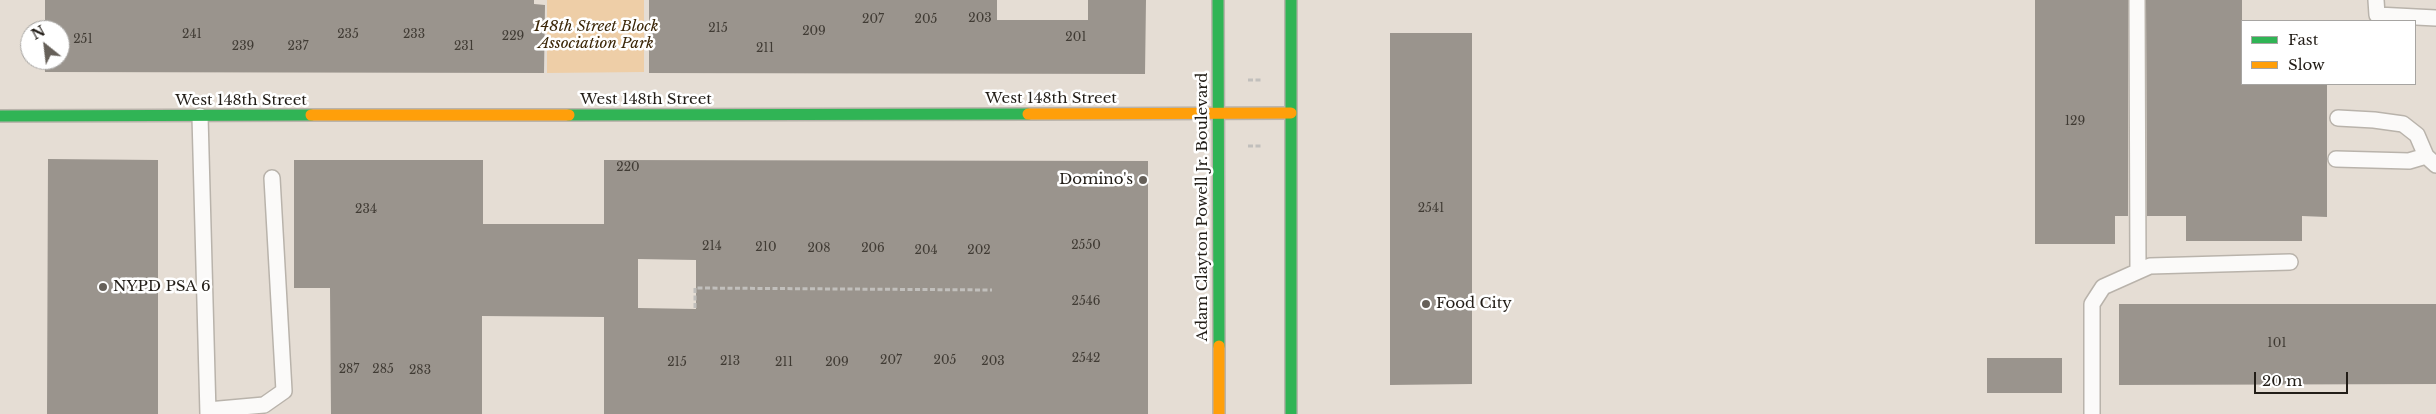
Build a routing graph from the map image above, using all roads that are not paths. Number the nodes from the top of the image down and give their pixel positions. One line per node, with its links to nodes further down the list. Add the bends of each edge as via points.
1 (1218, 0): 7 (street, Adam Clayton Powell Jr. Boulevard)
2 (1291, 0): 6 (street)
3 (2137, 0): 15 (lane)
4 (2376, 0): 5 (lane, via 2377,15)
5 (2436, 18)
6 (1291, 113): 7 (street, West 148th Street); 18 (street)
7 (1217, 114): 9 (street, West 148th Street); 17 (street, Adam Clayton Powell Jr. Boulevard)
8 (0, 116): 9 (street, West 148th Street)
9 (200, 116): 16 (lane)
10 (2338, 118): 12 (lane, via 2403,124 2417,135)
11 (2336, 159): 12 (lane)
12 (2431, 160)
13 (272, 178): 16 (lane, via 284,391 264,405)
14 (2290, 262): 15 (lane, via 2150,266)
15 (2138, 271): 19 (lane, via 2103,287 2092,304)
16 (208, 412)
17 (1219, 414)
18 (1292, 414)
19 (2092, 414)

